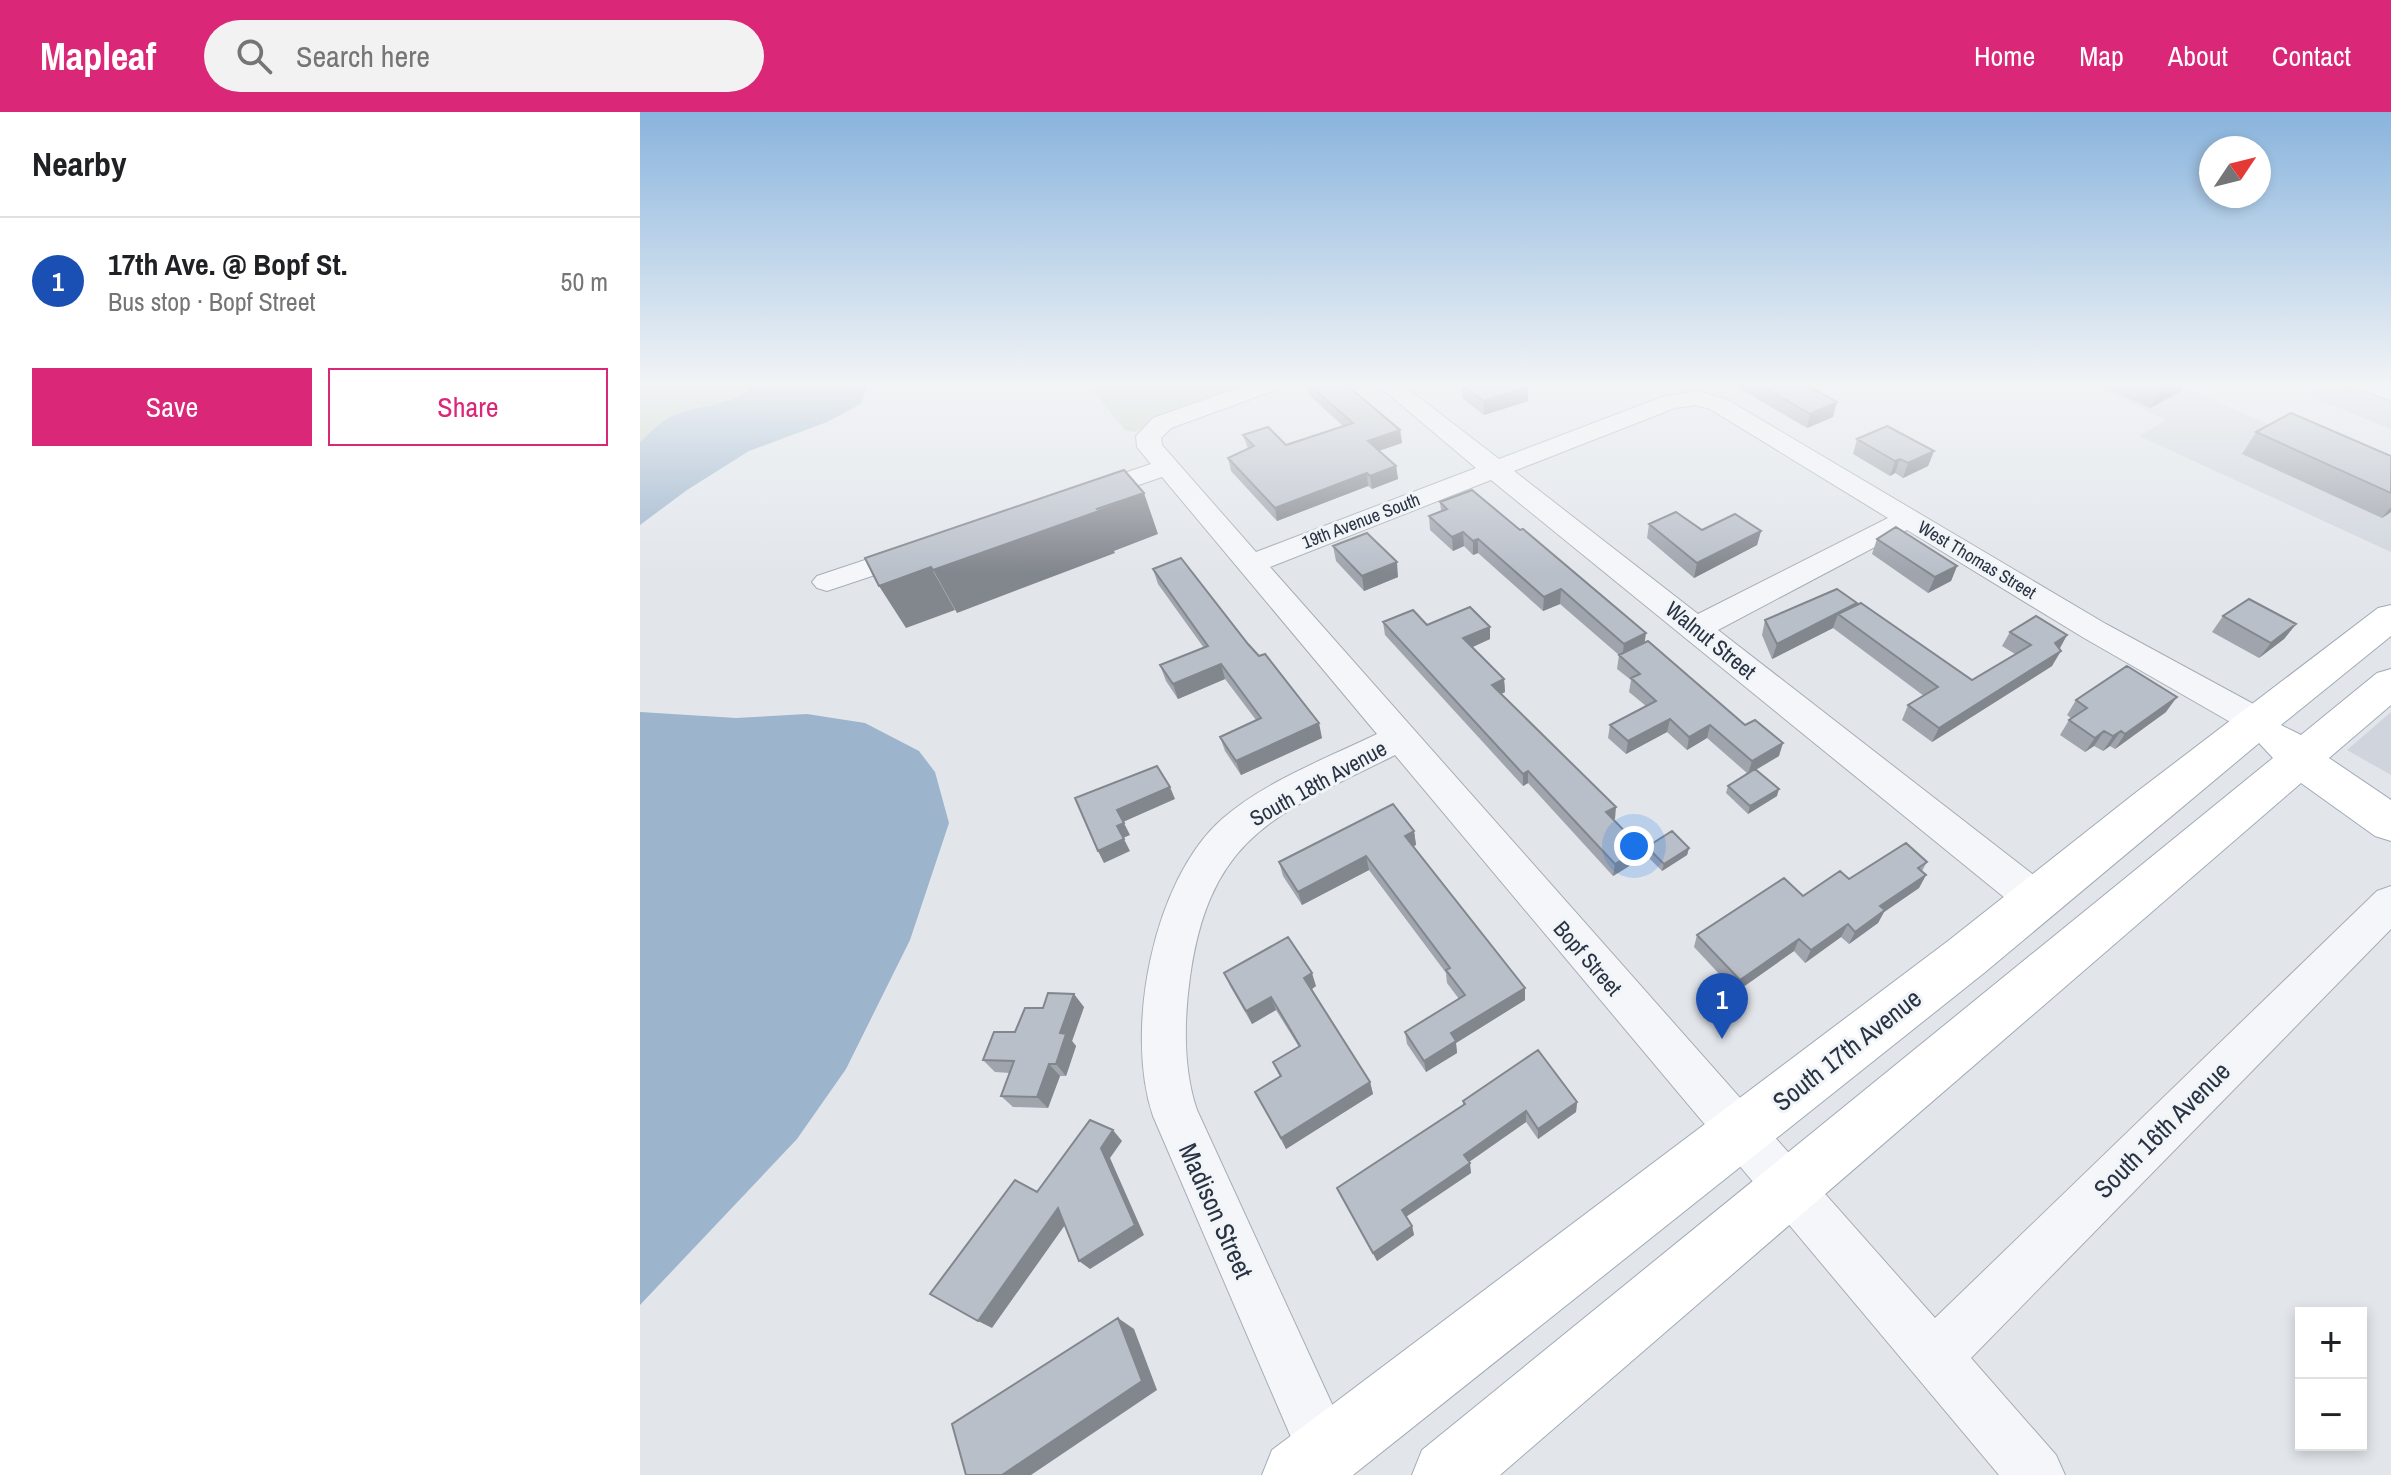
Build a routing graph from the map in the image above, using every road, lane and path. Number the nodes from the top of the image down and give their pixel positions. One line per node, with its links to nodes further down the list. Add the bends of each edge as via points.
1 (1150, 446): 5 (street, Bopf Street)
2 (1467, 446): 6 (street, Walnut Street)
3 (1555, 446): 6 (street, 19th Avenue South)
4 (1787, 446): 8 (street, West Thomas Street)
5 (1167, 467): 7 (street); 10 (street, Bopf Street)
6 (1496, 468): 10 (street, 19th Avenue South); 13 (street, Walnut Street)
7 (1064, 502)
8 (1908, 519): 13 (street); 15 (street, West Thomas Street)
9 (945, 542): 11 (street)
10 (1250, 564): 16 (street, Bopf Street)
11 (827, 582)
12 (2391, 617): 15 (main road, South 17th Avenue)
13 (1696, 628): 20 (street, Walnut Street)
14 (2391, 683): 17 (main road)
15 (2258, 722): 17 (main road, West Thomas Street); 20 (main road, South 17th Avenue)
16 (1400, 738): 22 (street, South 18th Avenue, via 1265,806 1232,832 1209,859 1190,899); 23 (street, Bopf Street)
17 (2306, 752): 18 (main road, West Thomas Street); 19 (main road, West Thomas Street); 24 (main road)
18 (2391, 788)
19 (2391, 823)
20 (2035, 899): 23 (main road, South 17th Avenue)
21 (2391, 903): 25 (street, South 16th Avenue)
22 (1174, 956): 26 (street, Madison Street, via 1167,987 1169,1095)
23 (1740, 1133): 24 (street, Bopf Street); 26 (main road, South 17th Avenue)
24 (1788, 1187): 25 (street, Bopf Street); 27 (main road)
25 (1934, 1357): 28 (street, Bopf Street)
26 (1312, 1464)
27 (1447, 1475)
28 (2036, 1475)

